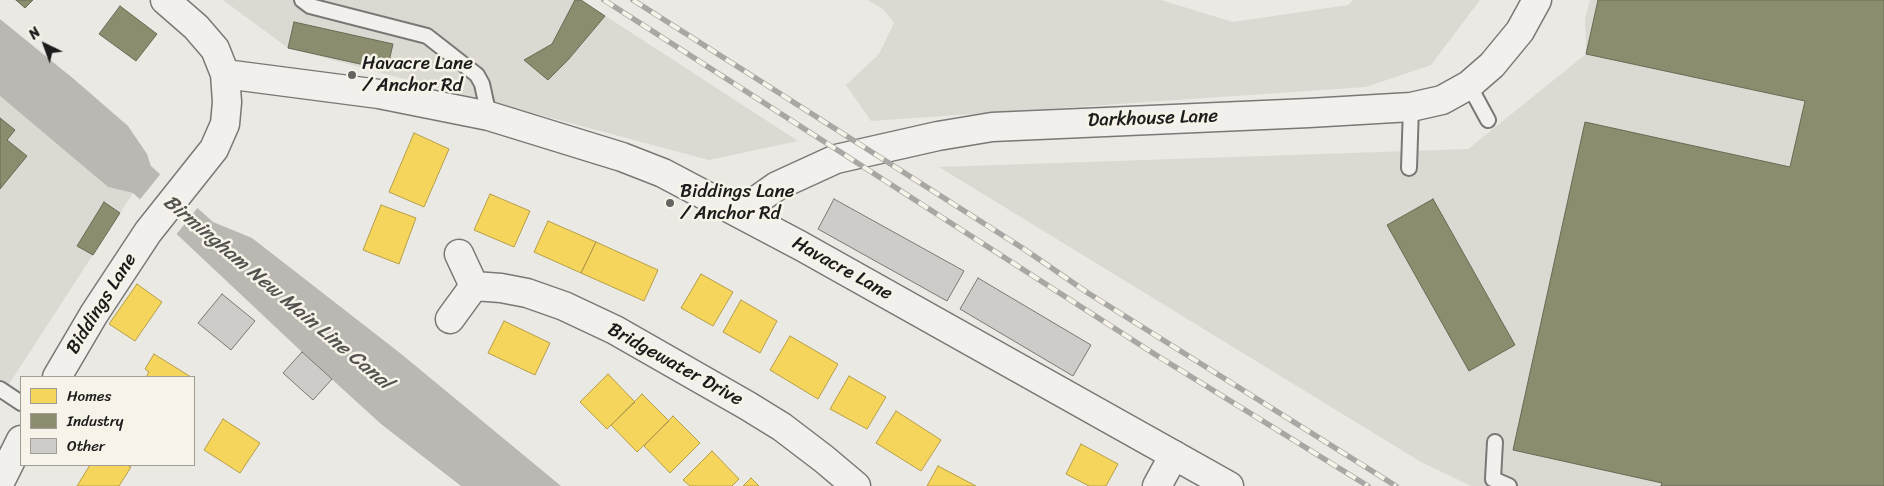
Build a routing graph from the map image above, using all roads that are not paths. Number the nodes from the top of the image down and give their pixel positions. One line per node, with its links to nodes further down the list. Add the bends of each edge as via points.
1 (165, 0): 4 (street, via 215,49)
2 (302, 0): 7 (lane, via 310,6 427,36 477,75)
3 (1537, 0): 5 (street, Darkhouse Lane, via 1520,31 1492,65)
4 (225, 74): 7 (street, Havacre Lane, via 379,94); 14 (street, Biddings Lane, via 225,124 214,149 148,232)
5 (1469, 84): 6 (street, Darkhouse Lane, via 1442,100); 8 (lane)
6 (1411, 106): 9 (lane); 10 (street, Darkhouse Lane, via 992,127 836,159 777,186)
7 (489, 116): 10 (street, Havacre Lane, via 663,172)
8 (1488, 120)
9 (1410, 168)
10 (740, 212): 19 (street, Havacre Lane)
11 (460, 254): 12 (street)
12 (474, 286): 13 (street); 21 (street, Bridgewater Drive, via 527,294 564,306 614,330 782,427)
13 (450, 319)
14 (58, 376)
15 (0, 389): 16 (lane)
16 (20, 402)
17 (20, 442): 20 (street)
18 (1495, 442): 24 (lane, via 1493,479)
19 (1174, 455): 22 (street); 23 (street, Havacre Lane)
20 (0, 482)
21 (856, 486)
22 (1157, 486)
23 (1229, 486)
24 (1509, 486)

